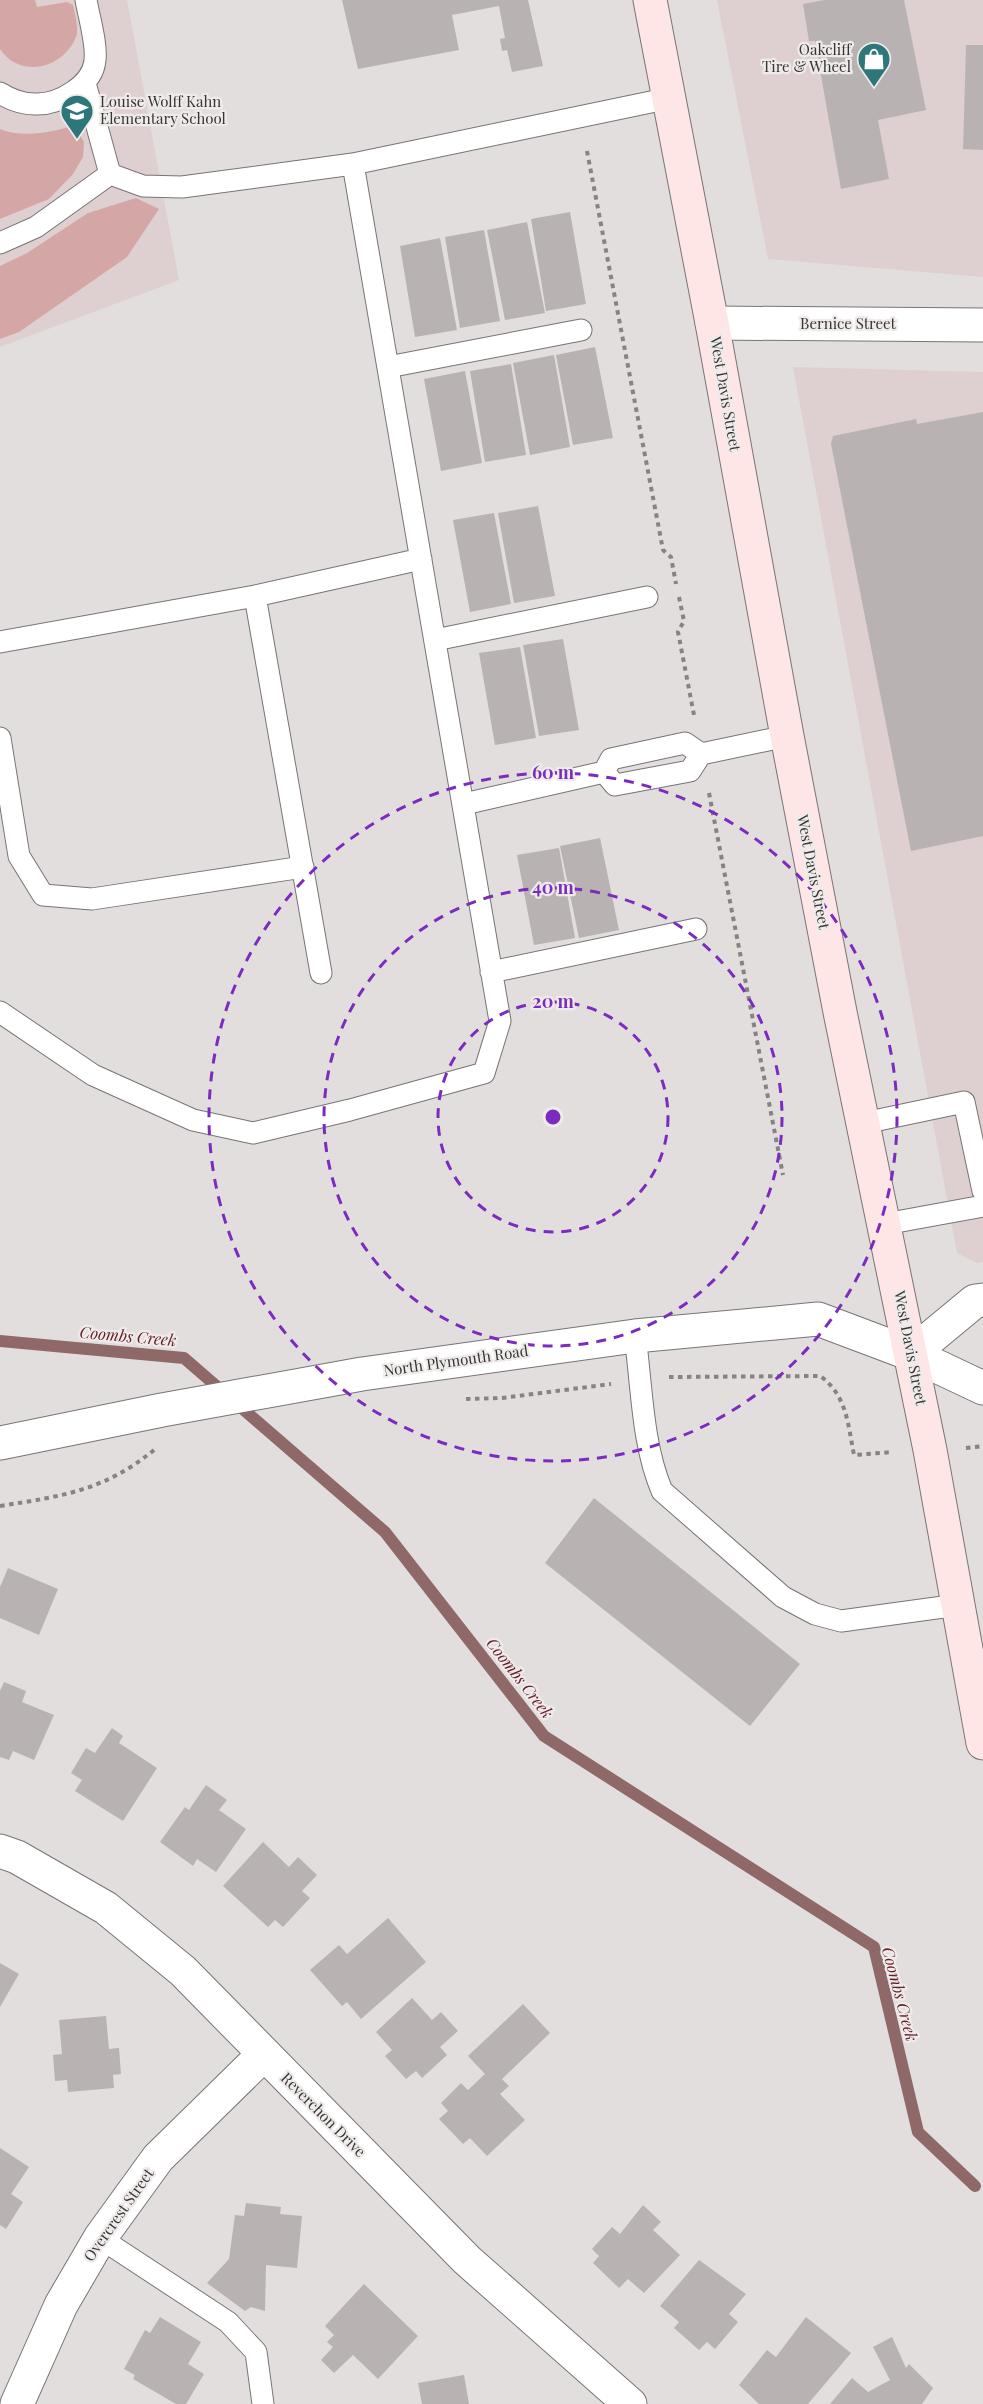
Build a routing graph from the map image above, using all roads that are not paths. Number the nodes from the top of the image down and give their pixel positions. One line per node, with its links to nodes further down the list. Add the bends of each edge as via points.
1 (86, 0): 3 (lane, via 96,58)
2 (650, 0): 5 (main road, West Davis Street)
3 (85, 83): 4 (lane, via 62,98 37,105); 7 (lane)
4 (0, 93)
5 (670, 98): 6 (lane); 9 (main road, West Davis Street)
6 (353, 164): 7 (lane, via 182,187 143,186); 12 (lane)
7 (110, 174): 8 (lane, via 36,227)
8 (0, 243)
9 (712, 323): 10 (street, Bernice Street); 18 (main road, West Davis Street)
10 (983, 325)
11 (581, 330): 12 (lane)
12 (387, 367): 13 (lane)
13 (421, 560): 14 (lane); 16 (lane)
14 (255, 596): 17 (lane); 21 (lane)
15 (647, 597): 16 (lane)
16 (435, 640): 20 (lane)
17 (0, 642)
18 (787, 736): 20 (lane, via 701,754 686,743 611,759 604,772); 26 (main road, West Davis Street)
19 (0, 738): 21 (lane, via 19,855 43,895 92,899)
20 (464, 804): 23 (lane)
21 (303, 867): 24 (lane)
22 (696, 929): 23 (lane)
23 (491, 972): 25 (lane, via 500,1021 484,1073 253,1133 193,1120 93,1075)
24 (321, 973)
25 (0, 1012)
26 (864, 1123): 27 (lane, via 964,1102); 29 (main road, West Davis Street)
27 (983, 1191)
28 (983, 1206): 29 (lane)
29 (885, 1224): 32 (main road, West Davis Street)
30 (983, 1300): 32 (street, via 975,1301)
31 (635, 1336): 32 (street, North Plymouth Road, via 818,1319); 34 (street, North Plymouth Road, via 362,1374); 35 (lane, via 648,1435 662,1491 783,1597 815,1614 841,1621)
32 (910, 1354): 33 (street, North Plymouth Road); 35 (main road, West Davis Street)
33 (983, 1388)
34 (0, 1443)
35 (968, 1623): 36 (main road, West Davis Street)
36 (980, 1706): 37 (main road, West Davis Street)
37 (983, 1743)
38 (0, 1851): 39 (street, Reverchon Drive, via 106,1908 183,1971)
39 (264, 2055): 40 (street, Overcrest Street, via 158,2158); 41 (street, Reverchon Drive, via 466,2260)
40 (100, 2238): 42 (street, Overcrest Street, via 61,2305); 43 (lane, via 228,2322 256,2352)
41 (628, 2403)
42 (17, 2404)
43 (262, 2404)

